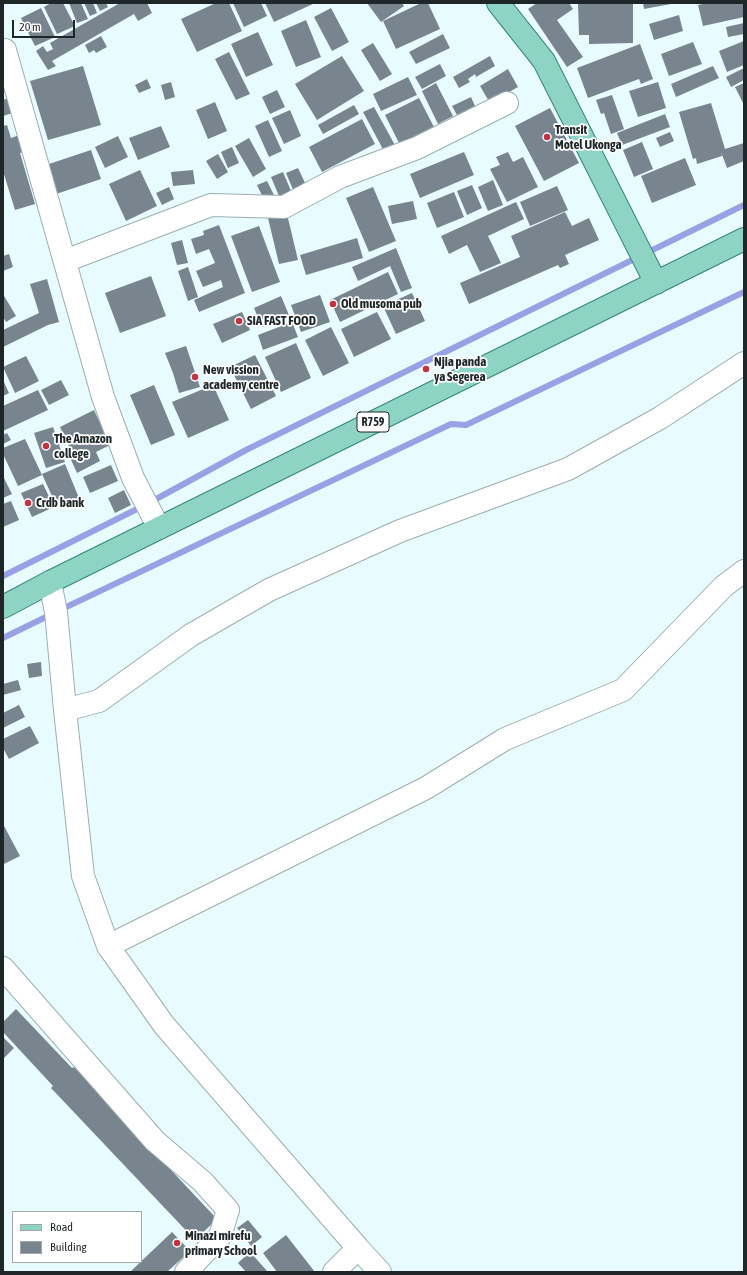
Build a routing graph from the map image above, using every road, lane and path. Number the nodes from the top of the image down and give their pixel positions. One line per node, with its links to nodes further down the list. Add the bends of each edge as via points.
1 (498, 3): 6 (main road, via 544,61)
2 (5, 50): 5 (street)
3 (507, 103): 5 (street, via 417,148 340,177 284,207 211,205)
4 (744, 239): 6 (main road, R759)
5 (65, 261): 8 (street, via 103,397 133,478)
6 (656, 283): 8 (main road, R759)
7 (744, 363): 12 (street, via 660,418 568,469 400,531 269,590 191,635 99,701)
8 (158, 528): 10 (main road, R759)
9 (744, 571): 13 (street, via 724,586 623,690 505,739 426,788)
10 (50, 582): 11 (main road, R759); 12 (street, via 56,612)
11 (3, 607)
12 (65, 710): 13 (street, via 83,876)
13 (108, 946): 15 (street, via 164,1025)
14 (3, 968): 16 (street, via 155,1141 203,1182 228,1210 220,1236)
15 (358, 1248): 17 (street); 18 (street)
16 (186, 1272)
17 (334, 1272)
18 (380, 1272)

